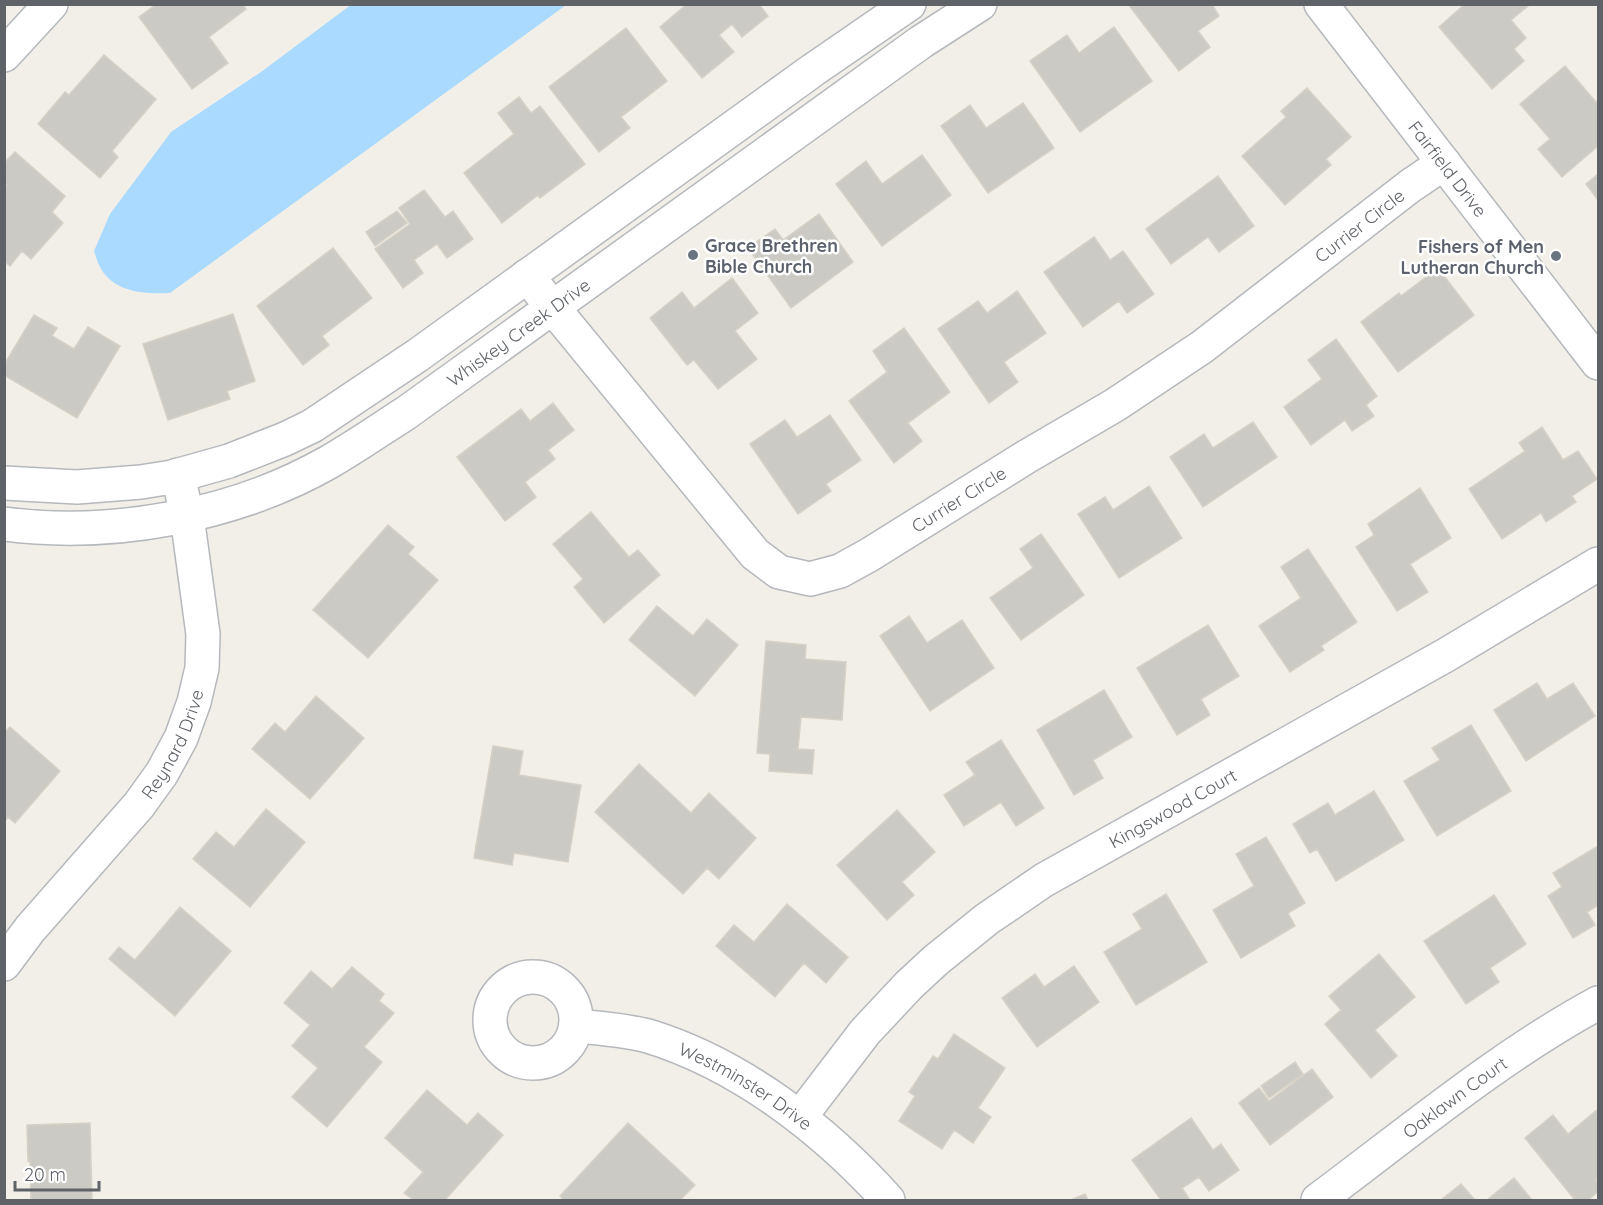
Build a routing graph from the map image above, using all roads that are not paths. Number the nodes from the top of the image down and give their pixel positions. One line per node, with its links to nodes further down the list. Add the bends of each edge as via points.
1 (51, 4): 5 (street)
2 (909, 4): 7 (street)
3 (980, 4): 8 (street, Whiskey Creek Drive, via 921,42)
4 (1321, 4): 6 (street, Fairfield Drive)
5 (4, 55)
6 (1444, 163): 8 (street, Currier Circle, via 1202,347 1115,405 869,555 840,571 810,579 779,572 755,554); 9 (street, Fairfield Drive)
7 (527, 276): 8 (street, Currier Circle); 10 (street, via 312,426 230,461)
8 (552, 307): 12 (street, Whiskey Creek Drive, via 406,413 329,462 245,499)
9 (1599, 363)
10 (178, 475): 11 (street, via 77,487); 12 (street, Reynard Drive)
11 (4, 483)
12 (187, 516): 13 (street, Whiskey Creek Drive, via 86,528); 15 (street, Reynard Drive, via 203,634 202,668 181,738 139,805)
13 (4, 524)
14 (1599, 564): 18 (street, Kingswood Court, via 1446,656 1044,880 987,919 909,985 865,1032)
15 (4, 964)
16 (1599, 1003): 20 (street, Oaklawn Court, via 1512,1056)
17 (576, 1026): 18 (street, Westminster Drive, via 614,1029 677,1046 743,1079)
18 (800, 1117): 19 (street, Westminster Drive)
19 (888, 1200)
20 (1318, 1200)

